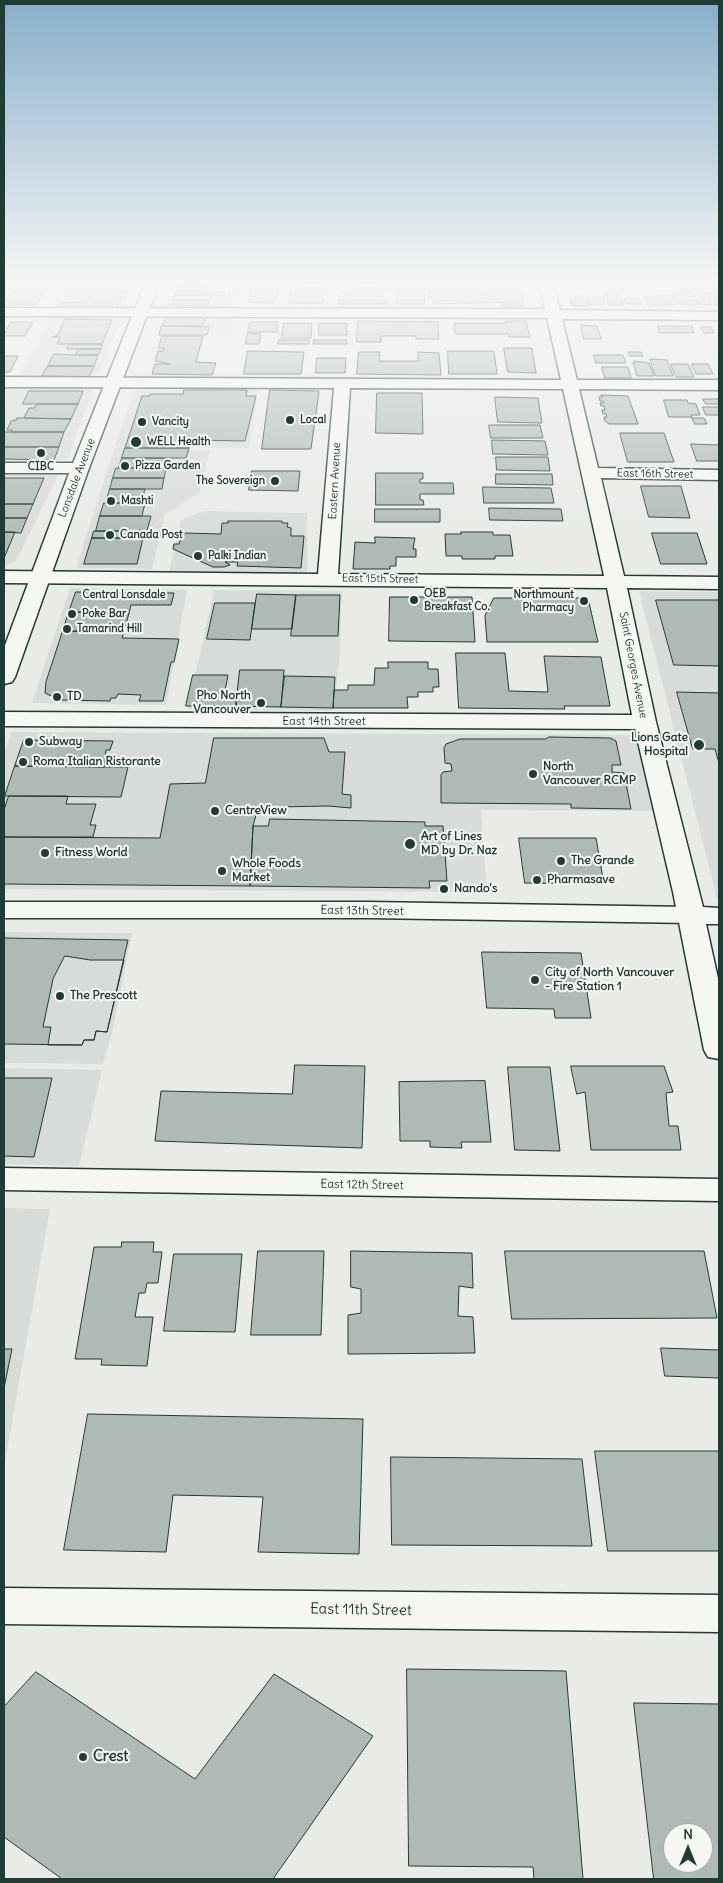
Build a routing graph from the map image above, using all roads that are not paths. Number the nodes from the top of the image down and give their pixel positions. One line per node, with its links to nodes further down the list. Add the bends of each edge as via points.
1 (119, 369): 4 (street, Lonsdale Avenue)
2 (566, 369): 6 (street, Saint Georges Avenue)
3 (4, 382): 4 (street)
4 (114, 382): 5 (street); 9 (street, Lonsdale Avenue)
5 (342, 383): 6 (street); 14 (street, Eastern Avenue)
6 (569, 385): 7 (street); 10 (street, Saint Georges Avenue)
7 (719, 386)
8 (4, 468): 9 (street)
9 (80, 468): 13 (street, Lonsdale Avenue)
10 (590, 473): 11 (street, East 16th Street); 15 (street, Saint Georges Avenue)
11 (719, 475)
12 (4, 577): 13 (street, East 15th Street)
13 (41, 578): 14 (street, East 15th Street); 17 (street, Lonsdale Avenue)
14 (328, 579): 15 (street, East 15th Street)
15 (615, 582): 16 (street, East 15th Street); 19 (street, Saint Georges Avenue)
16 (719, 583)
17 (4, 677)
18 (4, 719): 19 (street, East 14th Street)
19 (645, 722): 21 (street, Saint Georges Avenue)
20 (4, 910): 21 (street, East 13th Street, via 359,910)
21 (691, 915): 22 (street, East 13th Street); 23 (street, Saint Georges Avenue)
22 (719, 916)
23 (719, 1050)
24 (4, 1180): 25 (street, East 12th Street)
25 (719, 1190)
26 (4, 1606): 27 (street, East 11th Street)
27 (719, 1614)

